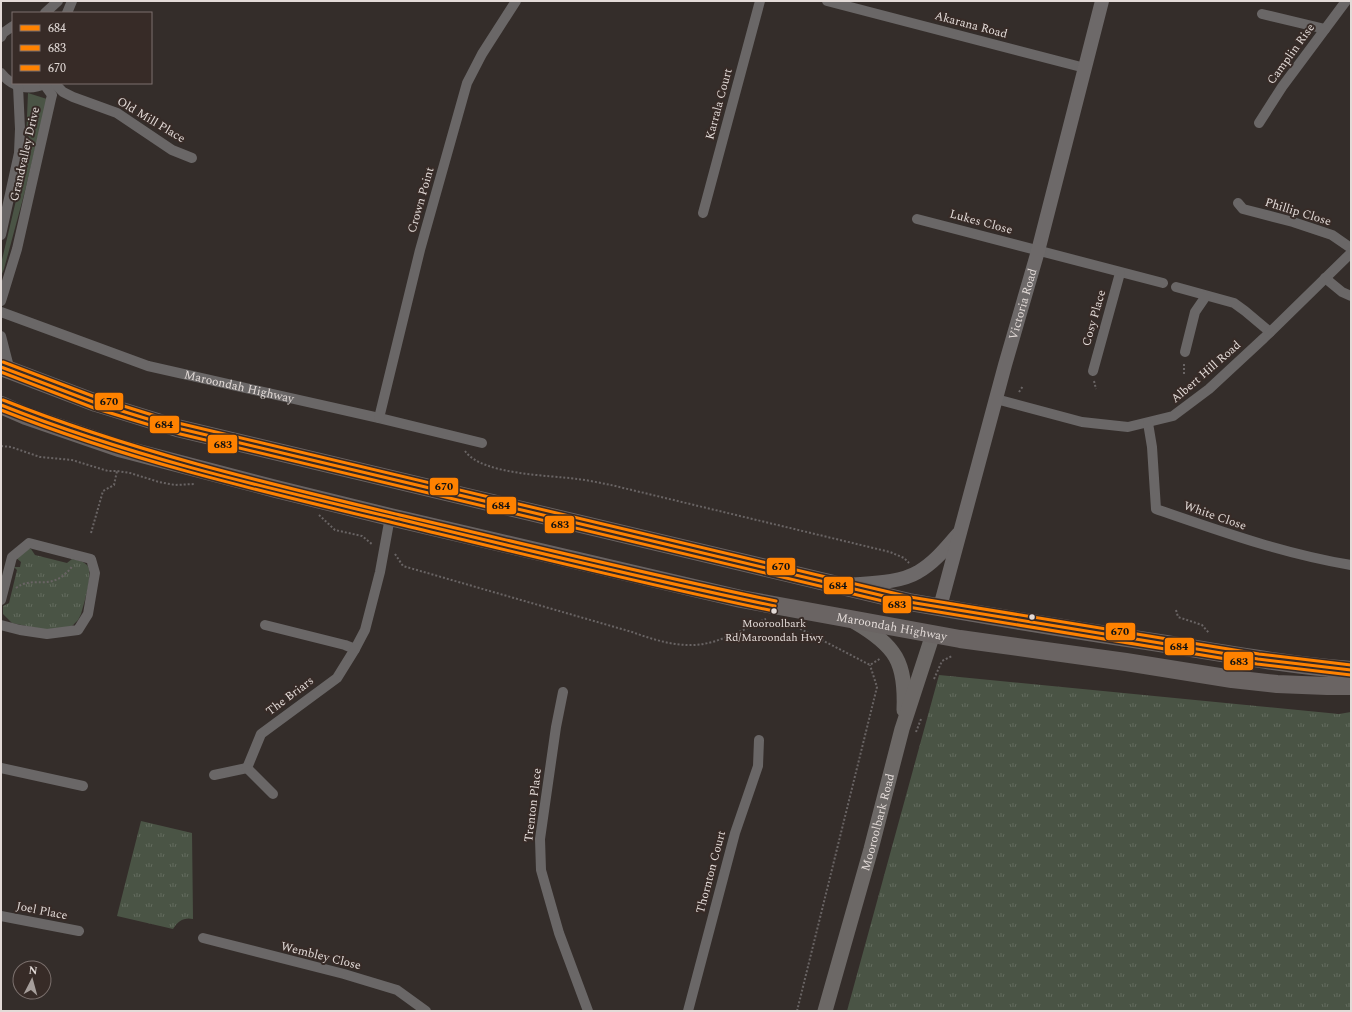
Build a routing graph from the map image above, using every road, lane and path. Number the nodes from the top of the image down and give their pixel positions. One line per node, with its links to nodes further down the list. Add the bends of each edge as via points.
1 (58, 1): 8 (street)
2 (72, 1): 9 (street)
3 (516, 1): 48 (street, Crown Point, via 467,83 420,250)
4 (760, 1): 25 (street, Karrala Court)
5 (827, 1): 14 (street, Akarana Road)
6 (1102, 1): 14 (main road, Victoria Road)
7 (1346, 1): 12 (street, Camplin Rise)
8 (46, 12)
9 (67, 12)
10 (1262, 14): 12 (street)
11 (12, 27): 13 (street)
12 (1325, 29): 22 (street, Camplin Rise)
13 (2, 34)
14 (1085, 68): 29 (main road, Victoria Road)
15 (1, 73): 16 (street)
16 (12, 83)
17 (14, 84): 21 (street)
18 (45, 84): 21 (street, via 31,88)
19 (48, 84): 37 (street, Grandvalley Drive, via 52,95 13,263)
20 (50, 84): 23 (street, Old Mill Place, via 73,97 117,113 172,150)
21 (18, 86): 27 (street, Grandvalley Drive, via 18,153)
22 (1259, 123)
23 (192, 158)
24 (1238, 203): 28 (street, Phillip Close, via 1243,209 1332,235)
25 (703, 213)
26 (917, 219): 29 (street, Lukes Close)
27 (1, 235)
28 (1351, 248)
29 (1038, 251): 31 (street); 46 (main road, Victoria Road)
30 (1351, 253): 32 (street, Albert Hill Road)
31 (1120, 273): 33 (street); 43 (street, Cosy Place)
32 (1325, 278): 36 (street); 39 (street, Albert Hill Road)
33 (1163, 283)
34 (1176, 287): 35 (street)
35 (1206, 296): 39 (street, via 1234,304); 41 (street, via 1194,312)
36 (1351, 296)
37 (1, 301)
38 (1, 312): 48 (street, Maroondah Highway, via 148,366)
39 (1270, 332): 49 (street, Albert Hill Road, via 1209,389 1173,416)
40 (1, 336): 42 (street)
41 (1185, 352)
42 (5, 369): 63 (highway, via 96,403 177,428)
43 (1093, 371)
44 (1023, 386): 45 (path)
45 (1019, 392)
46 (996, 398): 49 (street, Albert Hill Road, via 1082,422 1128,427); 57 (main road, Victoria Road)
47 (1, 405): 56 (highway, Maroondah Highway, via 119,448)
48 (379, 418): 50 (street, Maroondah Highway)
49 (1148, 422): 60 (street, White Close, via 1156,509 1254,542)
50 (464, 439): 51 (street, Maroondah Highway); 62 (path, via 462,447 468,454 483,463 506,471 611,485 890,552 904,558)
51 (482, 443)
52 (1, 446): 53 (path, via 40,457 72,460 108,471)
53 (117, 471): 54 (path, via 175,485); 58 (path, via 114,485 104,491)
54 (197, 484)
55 (318, 515): 59 (path, via 335,530 362,536 375,547)
56 (390, 517): 59 (street, The Briars); 69 (highway, Maroondah Highway, via 741,599)
57 (961, 531): 62 (main road, via 943,552); 66 (main road, Victoria Road)
58 (91, 533)
59 (384, 548): 68 (path, via 394,552 403,566 676,644 691,646 709,643); 75 (street, The Briars, via 365,630)
60 (1351, 565)
61 (72, 566): 64 (path, via 59,579 52,582 27,582)
62 (917, 573): 63 (main road, via 902,579)
63 (842, 586): 66 (highway)
64 (13, 592)
65 (1, 600): 71 (street, via 12,557 29,544 91,559 95,573 90,607 78,630 47,634)
66 (940, 607): 74 (highway); 78 (highway, via 1278,662)
67 (1176, 610): 73 (path, via 1178,617 1202,625)
68 (770, 619)
69 (850, 619): 74 (highway, Maroondah Highway); 76 (main road, via 874,633)
70 (791, 624): 77 (path)
71 (1, 625)
72 (265, 625): 75 (street)
73 (1209, 633)
74 (933, 634): 79 (highway, Maroondah Highway, via 1232,679 1277,684); 81 (main road, Mooroolbark Road)
75 (356, 649): 84 (street, The Briars, via 337,678 261,734)
76 (892, 651): 77 (path); 81 (main road, via 897,658 904,681)
77 (870, 665): 94 (path, via 877,687)
78 (1351, 670)
79 (1351, 686)
80 (563, 692): 92 (street, Trenton Place, via 540,839 541,870 559,933)
81 (902, 729): 95 (main road, Mooroolbark Road)
82 (759, 740): 93 (street, Thornton Court, via 758,766 735,833)
83 (1, 768): 86 (street)
84 (247, 768): 85 (street); 87 (street)
85 (214, 775)
86 (83, 786)
87 (273, 794)
88 (1, 916): 89 (street, Joel Place)
89 (79, 931)
90 (203, 938): 91 (street, Wembley Close, via 397,990)
91 (426, 1011)
92 (588, 1011)
93 (688, 1011)
94 (797, 1011)
95 (825, 1011)

